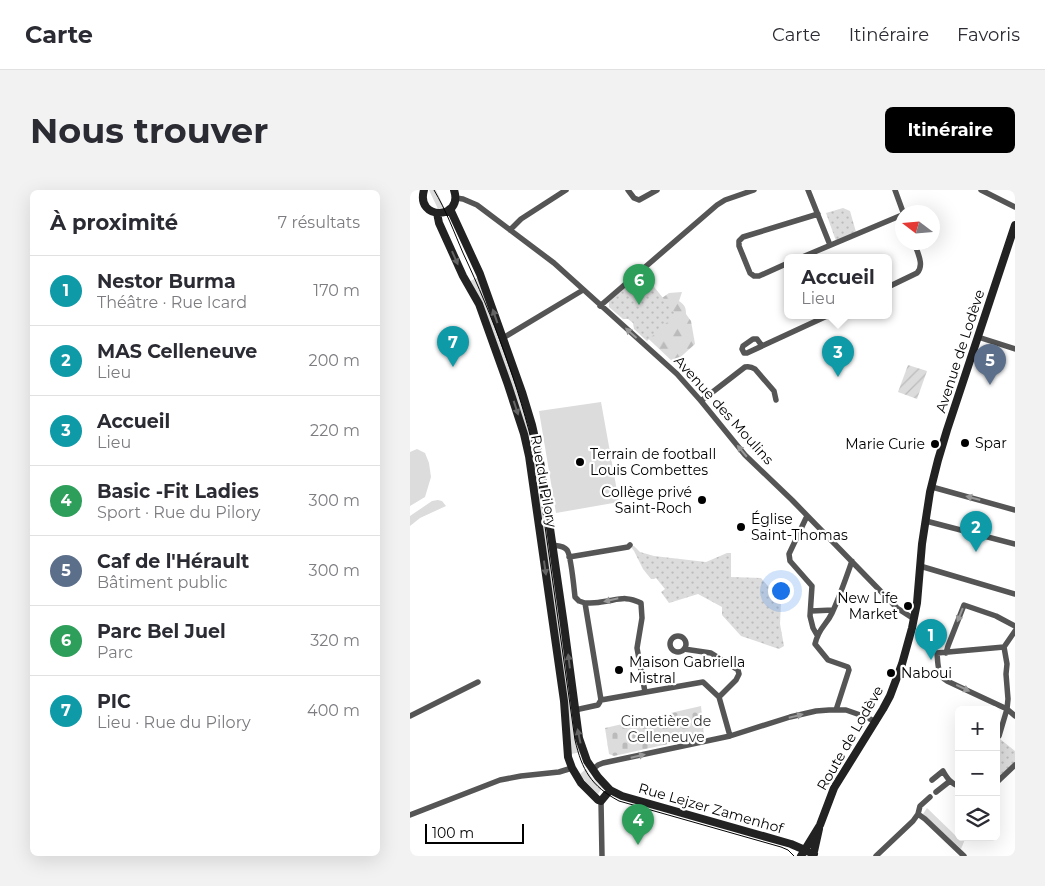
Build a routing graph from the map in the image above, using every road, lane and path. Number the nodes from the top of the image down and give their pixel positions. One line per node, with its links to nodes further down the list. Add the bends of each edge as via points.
1 (566, 190): 17 (street, via 521,219)
2 (628, 190): 3 (street, via 639,200)
3 (657, 190)
4 (754, 190): 24 (street, via 717,205)
5 (808, 190): 14 (street)
6 (895, 190): 10 (street)
7 (981, 190): 11 (street)
8 (423, 192): 13 (main road, via 424,205)
9 (455, 194): 12 (main road); 17 (street, Avenue des Moulins, via 477,205)
10 (900, 205)
11 (1015, 207)
12 (450, 209): 13 (main road); 27 (main road, Rue du Pilory, one-way to 12, via 480,274)
13 (437, 213): 67 (main road, Rue du Pilory, one-way to 67, via 463,276 479,304 524,434 558,653 568,757)
14 (818, 214): 18 (street); 21 (street, via 739,241 754,276)
15 (895, 217): 18 (street)
16 (1015, 225): 26 (main road, Avenue de Lodève)
17 (510, 230): 23 (street, Avenue des Moulins)
18 (830, 245): 20 (street)
19 (917, 250): 22 (street, via 922,266 920,270)
20 (809, 254)
21 (784, 265)
22 (892, 285)
23 (583, 290): 24 (street, Avenue des Moulins); 27 (street)
24 (600, 306): 31 (street, Avenue des Moulins, one-way to 24, via 664,362)
25 (820, 319): 28 (street)
26 (978, 337): 29 (street); 32 (main road, Avenue de Lodève)
27 (502, 338): 37 (main road, Rue du Pilory, via 532,425)
28 (762, 346)
29 (1015, 349)
30 (776, 400): 31 (street, via 774,391 755,369 748,366)
31 (701, 401): 34 (street, Avenue des Moulins, one-way to 31, via 745,455)
32 (932, 487): 33 (street, one-way to 32); 35 (main road, Route de Lodève)
33 (1015, 510)
34 (807, 516): 40 (street, Avenue des Moulins); 45 (street, via 788,558 812,586)
35 (926, 521): 36 (street); 41 (main road, Route de Lodève)
36 (1015, 544)
37 (552, 545): 39 (street, via 562,546); 58 (main road, Rue du Pilory, one-way to 37)
38 (630, 545): 39 (street)
39 (569, 557): 43 (street, via 576,597)
40 (852, 561): 44 (street); 46 (street, Avenue des Moulins, via 898,608)
41 (920, 566): 42 (street); 46 (main road, Route de Lodève)
42 (1015, 594)
43 (585, 603): 54 (street, one-way to 43, via 637,648 641,603 624,597); 56 (street)
44 (833, 610): 45 (street); 49 (street)
45 (811, 611): 49 (street)
46 (914, 619): 62 (main road, Route de Lodève, via 902,664)
47 (1015, 626): 52 (street, one-way to 52, via 964,605)
48 (1015, 631): 50 (street)
49 (817, 636): 59 (street, via 816,645 828,660 849,670)
50 (1004, 647): 52 (street); 57 (street)
51 (684, 649): 55 (street, via 711,653 738,670 738,677)
52 (946, 653): 57 (street, one-way to 57, via 937,653 943,678)
53 (478, 682): 60 (street)
54 (644, 692): 55 (street, via 703,682); 56 (street)
55 (719, 697): 64 (street)
56 (601, 700): 58 (street, via 598,705)
57 (1007, 709): 61 (street); 63 (street)
58 (575, 710): 65 (main road, Rue du Pilory, one-way to 58, via 578,738)
59 (836, 710): 62 (street, via 846,710); 64 (street, one-way to 59, via 790,717)
60 (410, 716)
61 (1015, 716)
62 (876, 722): 79 (main road, Route de Lodève, via 834,788)
63 (1000, 733)
64 (730, 736): 68 (street, one-way to 64, via 603,763)
65 (586, 761): 67 (main road); 68 (main road, Rue du Pilory)
66 (1015, 765): 69 (street)
67 (572, 768): 76 (main road, via 581,783); 78 (street, via 500,780)
68 (592, 770): 73 (main road, Rue du Pilory)
69 (1000, 779)
70 (932, 780): 71 (street, via 943,771)
71 (950, 781): 72 (street); 74 (street)
72 (955, 785)
73 (610, 790): 76 (main road); 80 (main road, Rue Lejzer Zamenhof, via 791,844)
74 (936, 792)
75 (930, 798): 77 (street, via 920,806)
76 (601, 801): 82 (street)
77 (918, 814): 83 (street); 84 (street)
78 (410, 815)
79 (820, 825): 80 (main road, Route de Lodève); 81 (main road)
80 (803, 853): 81 (main road)
81 (815, 855)
82 (602, 856)
83 (876, 856)
84 (964, 856)

